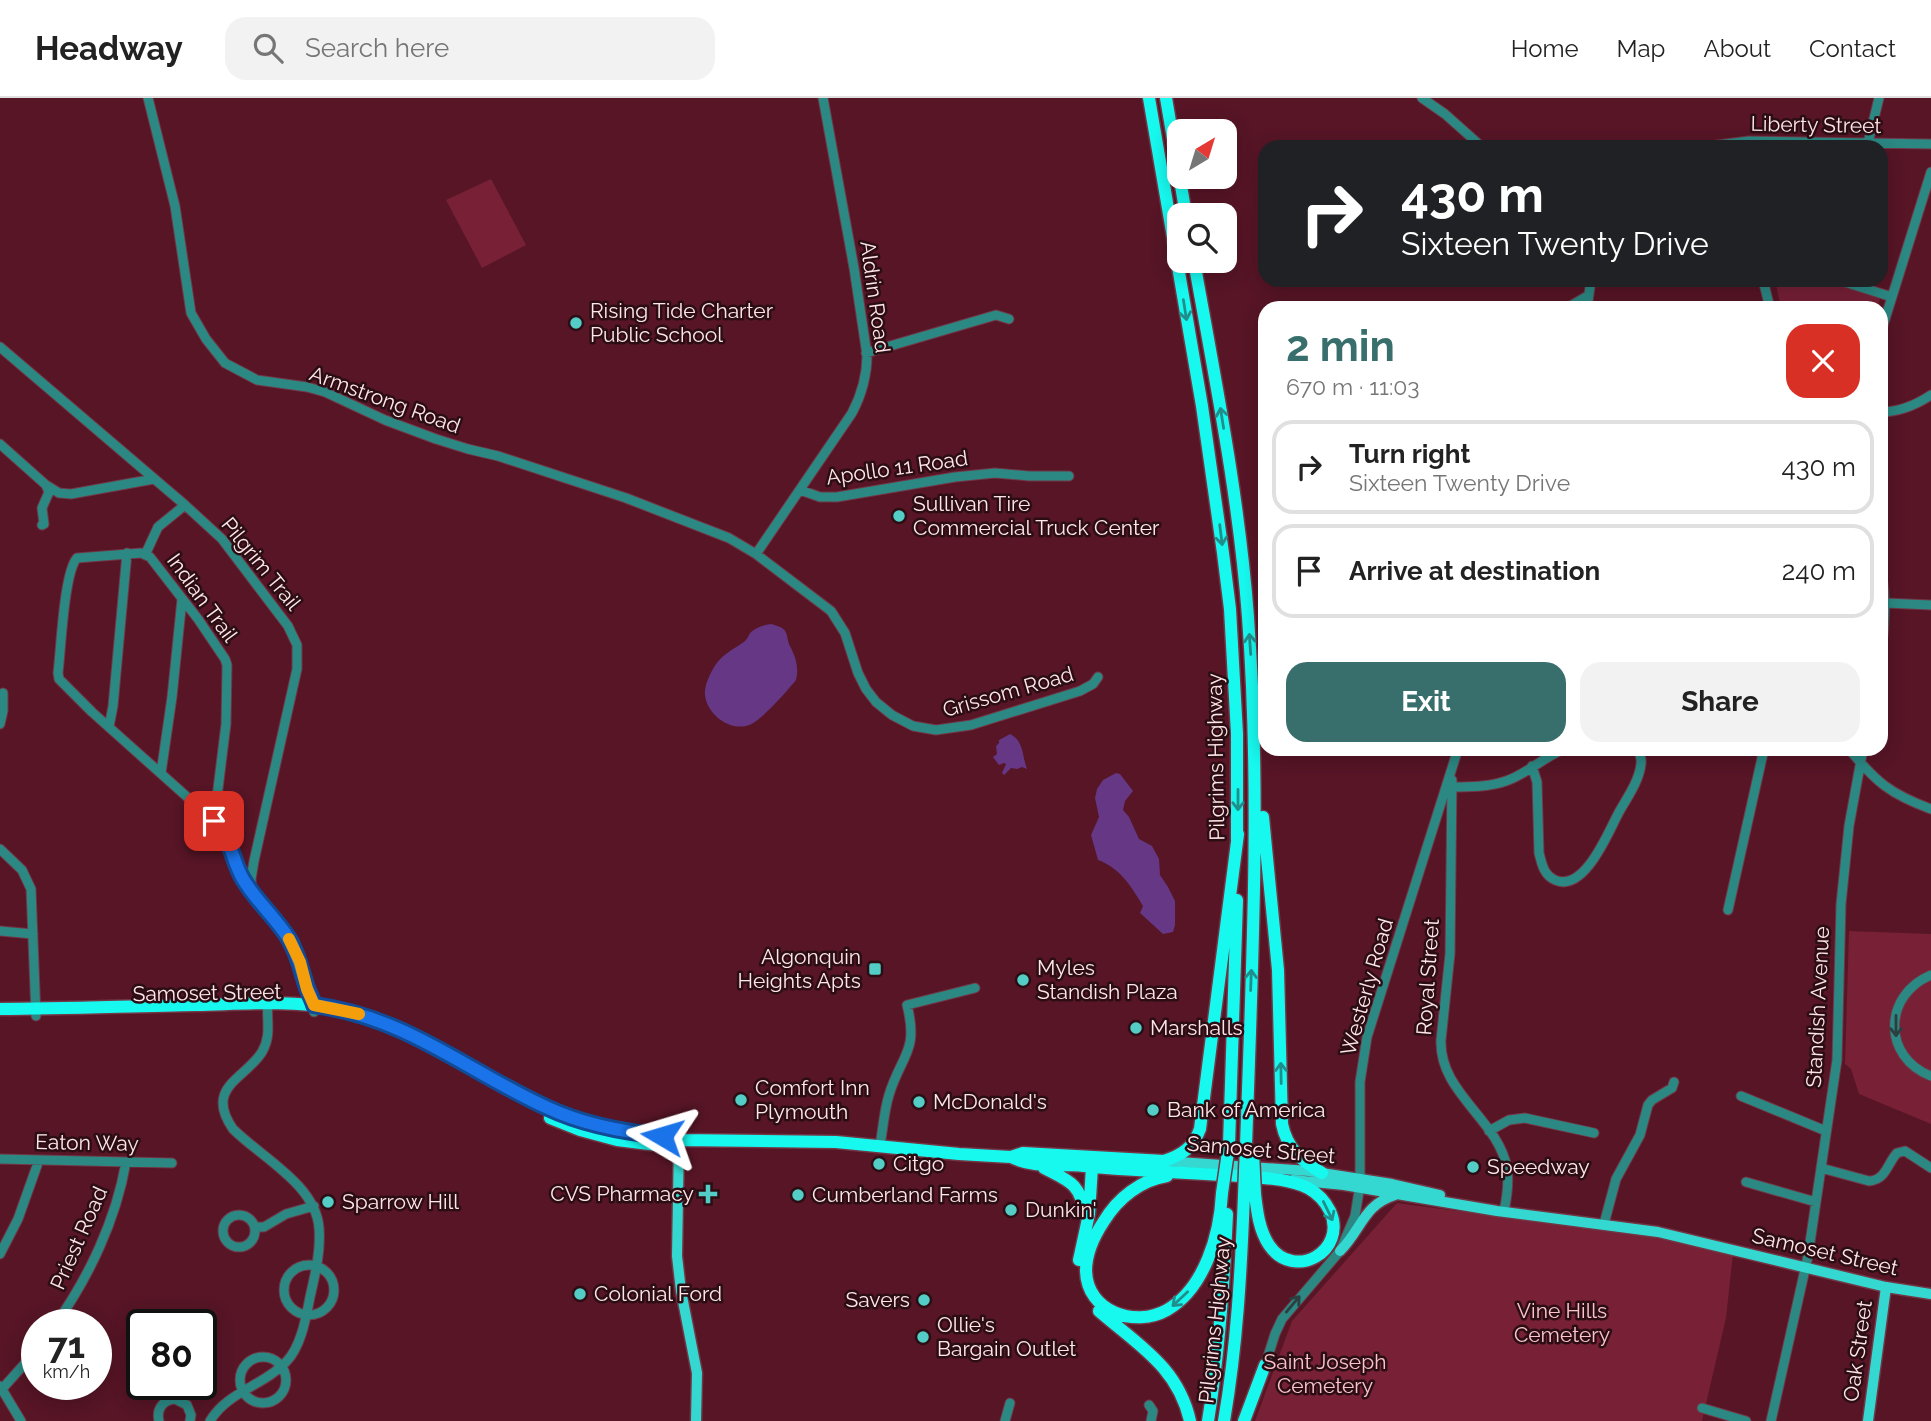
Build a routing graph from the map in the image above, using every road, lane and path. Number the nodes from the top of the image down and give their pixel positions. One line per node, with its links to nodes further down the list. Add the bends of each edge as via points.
1 (148, 98): 34 (street, Armstrong Road, via 175,206 191,313 225,363 257,380 316,389 426,435 626,498 714,531)
2 (824, 98): 23 (street, Aldrin Road)
3 (1149, 98): 57 (highway, Pilgrims Highway, one-way to 57, via 1202,406 1230,609)
4 (1166, 98): 12 (highway)
5 (1422, 98): 7 (street)
6 (1880, 98): 8 (street)
7 (1474, 140)
8 (1868, 140)
9 (1931, 144): 10 (street, Liberty Street)
10 (1888, 145)
11 (1931, 172): 17 (street)
12 (1184, 203)
13 (1196, 273): 49 (highway, Pilgrims Highway, one-way to 13, via 1242,556)
14 (1590, 287): 16 (street)
15 (1862, 287): 17 (street)
16 (1589, 295): 18 (street); 19 (street)
17 (1892, 296): 20 (street)
18 (1579, 301)
19 (1588, 301)
20 (1888, 309)
21 (1009, 319): 23 (street, via 996,316)
22 (0, 347): 28 (street, Pilgrim Trail)
23 (866, 352): 30 (street, Aldrin Road, via 858,402)
24 (1931, 395): 25 (street)
25 (1888, 412)
26 (0, 444): 29 (street)
27 (1069, 476): 30 (street, Apollo 11 Road, via 999,473 837,497)
28 (154, 479): 29 (street, via 71,494); 31 (street, Pilgrim Trail)
29 (46, 485): 32 (street, via 49,492 42,508)
30 (800, 490): 34 (street, Aldrin Road)
31 (184, 505): 35 (street, via 158,527); 59 (street, Pilgrim Trail, via 234,554 288,626 297,648 294,686 254,861)
32 (43, 525)
33 (127, 554): 35 (street, Indian Trail); 42 (street); 42 (street, Indian Trail, via 77,558 67,582 59,680)
34 (755, 554): 39 (street, Grissom Road, via 831,611 845,633 866,689 892,715 913,726 936,730 971,726 1080,691)
35 (145, 555): 36 (street, Indian Trail)
36 (182, 598): 53 (street); 56 (street, Indian Trail, via 227,665 226,724)
37 (1888, 603): 38 (street)
38 (1931, 605)
39 (1098, 677)
40 (3, 692): 41 (street)
41 (0, 724)
42 (109, 727): 53 (street)
43 (1456, 756): 52 (street, Westerly Road)
44 (1547, 756): 51 (street)
45 (1640, 756): 51 (street, via 1635,782 1593,859 1582,873 1565,882 1547,874 1541,863 1537,782)
46 (1762, 756): 60 (street)
47 (1855, 756): 50 (street)
48 (1862, 756): 50 (street, Standish Avenue)
49 (1255, 761): 89 (highway, one-way to 49, via 1294,1151 1282,1124 1277,961 1262,790); 94 (highway, Pilgrims Highway, one-way to 49, bridge)
50 (1861, 763): 55 (street, via 1880,783); 74 (street, Standish Avenue, via 1844,874 1837,1061)
51 (1532, 766): 54 (street, via 1507,781)
52 (1452, 768): 54 (street, Royal Street); 92 (street, Westerly Road, via 1367,1037 1360,1082)
53 (161, 773): 56 (street)
54 (1452, 787): 73 (street, Royal Street, via 1450,954 1441,1053 1453,1082)
55 (1931, 809)
56 (214, 821): 59 (street)
57 (1238, 834): 81 (highway, via 1200,1129 1188,1150); 93 (highway, Pilgrims Highway, bridge)
58 (0, 849): 62 (street, via 29,883)
59 (252, 891): 67 (street, via 294,947)
60 (1728, 910)
61 (0, 931): 62 (street)
62 (33, 934): 68 (street)
63 (1931, 975): 70 (street, one-way to 70, via 1915,984 1899,1003 1895,1024 1902,1055)
64 (975, 988): 77 (street, via 907,1005 912,1037 888,1097)
65 (268, 1006): 67 (highway, Samoset Street); 68 (highway, Samoset Street); 97 (street, via 267,1041 257,1058 228,1086 224,1109 233,1129 299,1185)
66 (0, 1009): 68 (highway, Samoset Street)
67 (314, 1009): 76 (highway, Samoset Street, via 356,1013 393,1026 561,1114)
68 (36, 1012): 69 (highway, Samoset Street)
69 (0, 1016)
70 (1931, 1076)
71 (1674, 1082): 99 (street, via 1648,1105 1640,1135 1616,1179)
72 (1741, 1096): 74 (street)
73 (1489, 1130): 75 (street, via 1525,1118); 98 (street, Royal Street, via 1507,1168)
74 (1826, 1131): 86 (street, Standish Avenue)
75 (1594, 1133)
76 (678, 1140): 77 (highway, Samoset Street); 122 (main road, via 677,1256 697,1373)
77 (880, 1145): 78 (highway, Samoset Street)
78 (1011, 1157): 84 (highway, Samoset Street, via 1023,1153); 85 (highway, Samoset Street)
79 (0, 1159): 80 (street, Eaton Way)
80 (39, 1160): 82 (street, Eaton Way); 103 (street)
81 (1164, 1161): 84 (highway, Samoset Street); 89 (main road, Samoset Street)
82 (126, 1162): 83 (street, Eaton Way); 108 (street, Priest Road, via 100,1244)
83 (172, 1163)
84 (1094, 1163): 85 (highway, Samoset Street); 88 (highway, Samoset Street); 100 (highway)
85 (1041, 1166): 100 (highway, via 1066,1178 1076,1189)
86 (1821, 1168): 87 (street, via 1875,1181 1897,1153 1905,1151); 96 (street, Standish Avenue)
87 (1931, 1168)
88 (1185, 1172): 90 (highway, Samoset Street); 93 (highway, one-way to 88, via 1209,1255 1182,1298 1165,1311 1144,1318 1112,1312 1096,1298 1087,1276 1097,1232 1116,1205 1137,1187 1153,1178)
89 (1322, 1173): 92 (main road, Samoset Street)
90 (1273, 1179): 92 (main road, Samoset Street); 94 (highway, one-way to 94, via 1306,1187 1327,1206 1334,1227 1323,1253 1298,1262 1278,1255 1263,1233)
91 (1746, 1182): 96 (street)
92 (1359, 1184): 95 (main road, Samoset Street); 98 (main road, Samoset Street, via 1399,1186); 102 (street, Westerly Road, via 1355,1216)
93 (1225, 1193): 126 (highway, Pilgrims Highway, via 1224,1278)
94 (1250, 1194): 127 (highway, Pilgrims Highway)
95 (1397, 1194): 98 (main road, Samoset Street); 102 (main road, via 1373,1206)
96 (1816, 1202): 105 (street, Standish Avenue)
97 (314, 1206): 101 (street); 104 (street, via 320,1230)
98 (1504, 1211): 99 (main road, Samoset Street)
99 (1604, 1224): 105 (main road, Samoset Street, via 1658,1232)
100 (1086, 1225): 125 (highway, via 1079,1271 1089,1300 1168,1371)
101 (255, 1227)
102 (1340, 1251): 110 (street, Westerly Road, one-way to 102, via 1282,1319)
103 (0, 1254)
104 (316, 1266): 109 (street); 109 (street, via 331,1277 334,1295 324,1310); 109 (street, via 297,1268 285,1283 287,1301)
105 (1805, 1268): 106 (main road, Samoset Street); 130 (street, Standish Avenue)
106 (1886, 1287): 107 (main road, Samoset Street); 131 (main road, Oak Street)
107 (1931, 1294)
108 (65, 1309)
109 (306, 1314): 112 (street, via 295,1348)
110 (1265, 1365): 128 (highway)
111 (21, 1366): 113 (street)
112 (282, 1366): 114 (street); 114 (street, via 269,1357 253,1359 242,1371); 114 (street, via 286,1385 274,1401 259,1403)
113 (1, 1387): 118 (street)
114 (243, 1391): 121 (street)
115 (1010, 1403): 123 (street)
116 (1149, 1405): 124 (street)
117 (1702, 1408): 129 (street)
118 (21, 1421)
119 (159, 1421): 120 (street, via 161,1406 172,1399 187,1405)
120 (190, 1421)
121 (210, 1421)
122 (696, 1421)
123 (1005, 1421)
124 (1151, 1421)
125 (1190, 1421)
126 (1208, 1421)
127 (1223, 1421)
128 (1246, 1421)
129 (1746, 1421)
130 (1771, 1421)
131 (1868, 1421)

